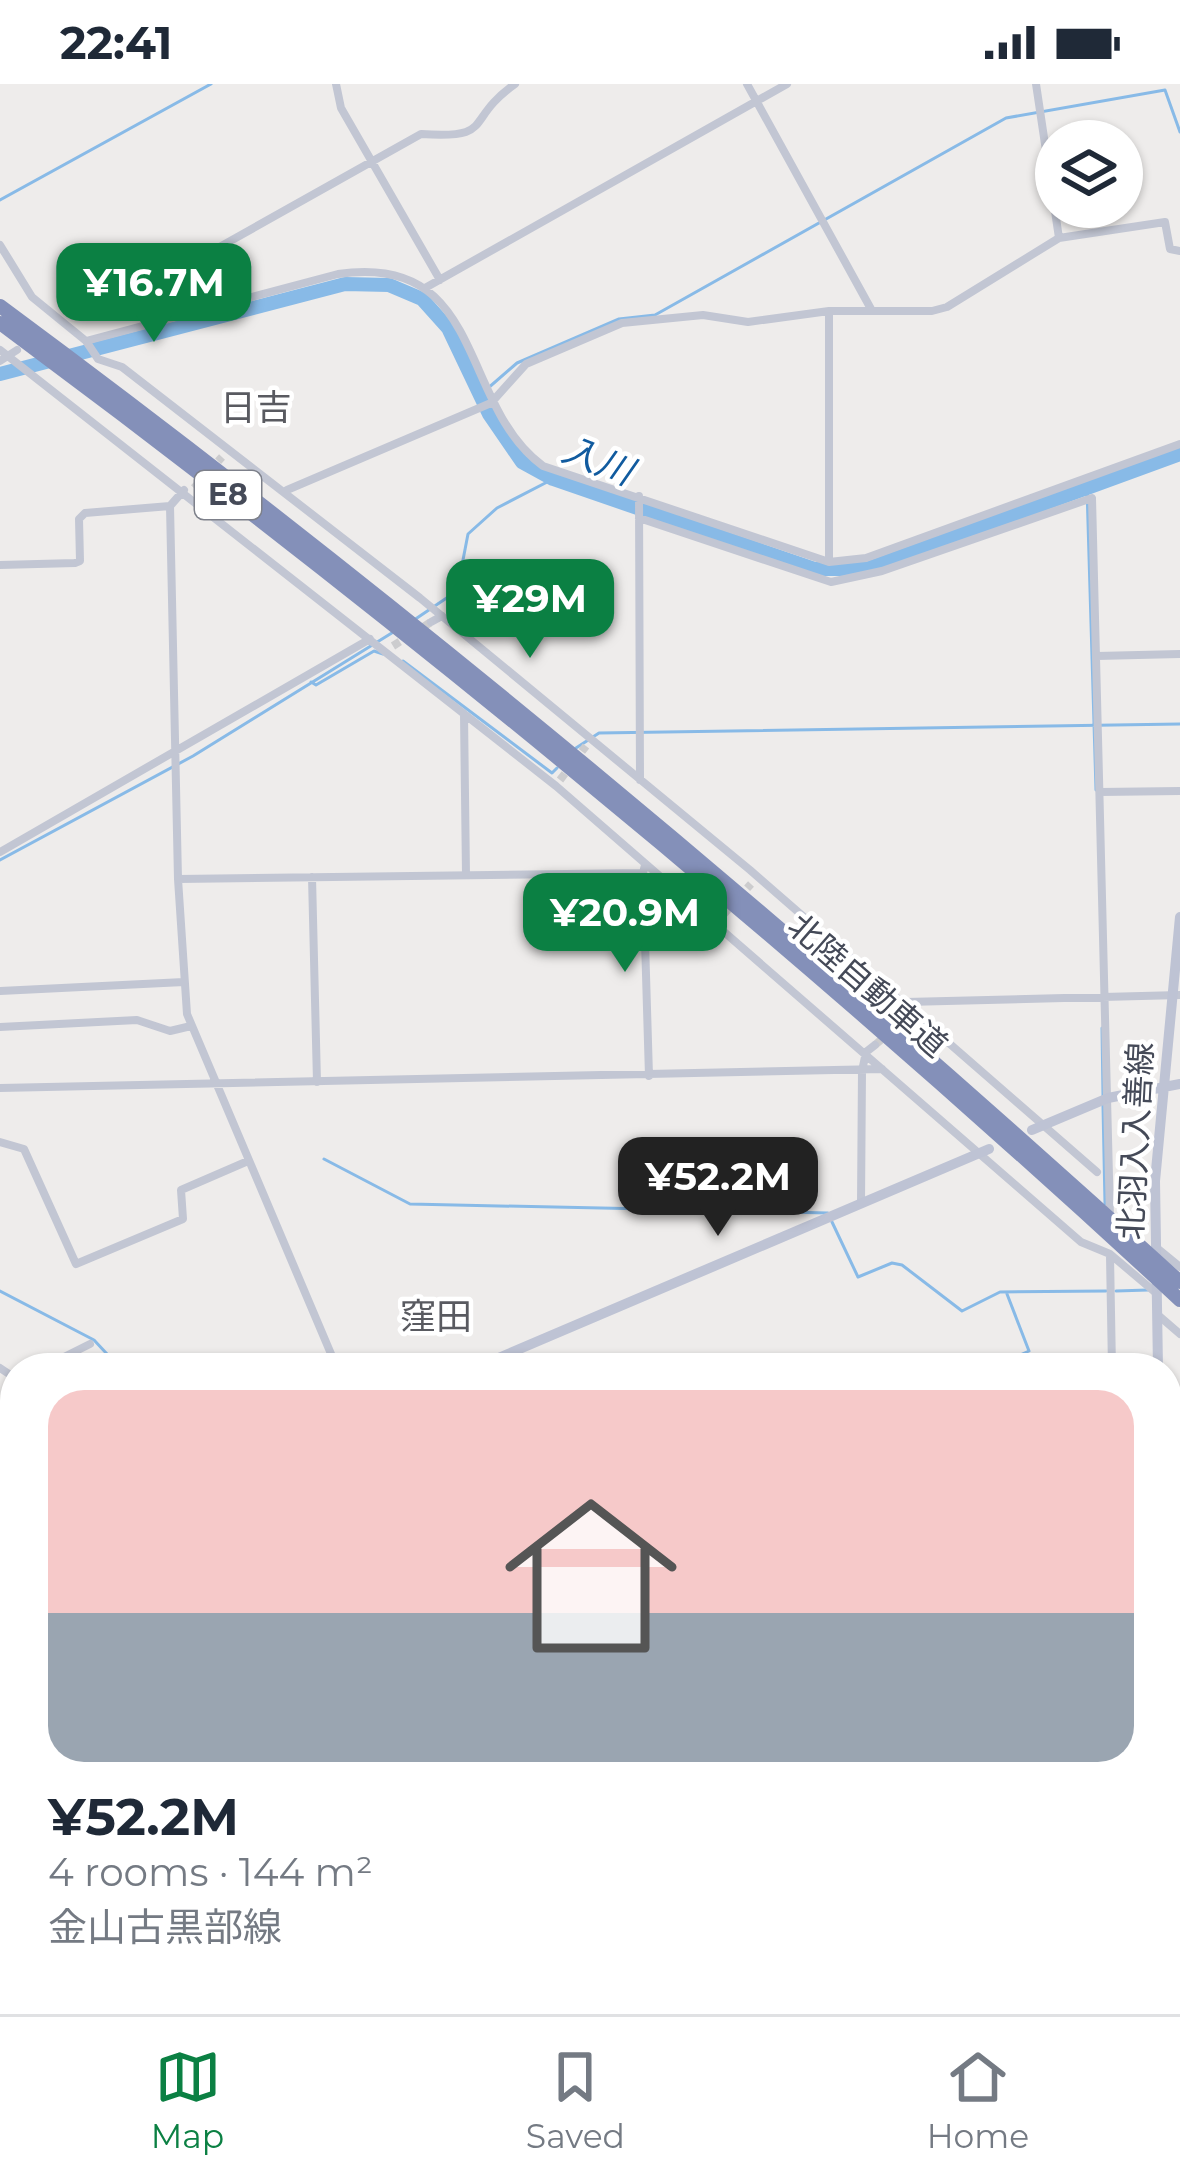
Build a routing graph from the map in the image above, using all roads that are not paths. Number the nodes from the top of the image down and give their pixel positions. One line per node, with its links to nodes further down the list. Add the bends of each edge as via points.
1 (336, 84): 7 (street)
2 (515, 84): 7 (street, via 466,135 421,134)
3 (746, 84): 6 (street)
4 (787, 84): 6 (street)
5 (1036, 84): 8 (street)
6 (756, 101): 11 (street); 15 (street)
7 (371, 161): 11 (street); 13 (street, via 216,249)
8 (1059, 238): 10 (street, via 1165,222 1170,249); 15 (street, via 947,308)
9 (0, 245): 18 (street, via 32,297)
10 (1180, 250)
11 (440, 280): 12 (street)
12 (425, 288): 13 (street, via 369,269); 24 (street, via 462,328)
13 (242, 298): 20 (street)
14 (0, 306): 19 (highway, 北陸自動車道 / E8)
15 (871, 309): 16 (street)
16 (829, 310): 24 (street, via 748,322 703,315 622,323 526,364); 31 (street)
17 (0, 323): 22 (highway, 北陸自動車道 / E8)
18 (78, 333): 19 (street); 20 (street)
19 (56, 341): 22 (highway, 北陸自動車道 / E8)
20 (86, 341): 22 (street)
21 (8, 356): 23 (street)
22 (79, 368): 23 (street); 26 (street, via 122,367); 34 (highway, 北陸自動車道 / E8, via 395,618)
23 (41, 380): 27 (street)
24 (492, 399): 26 (street); 28 (street, via 511,436 543,466)
25 (1180, 444): 31 (street, via 866,558)
26 (285, 490): 33 (street)
27 (189, 491): 29 (street); 35 (street)
28 (639, 496): 30 (street); 31 (street)
29 (170, 506): 32 (street, via 85,514 75,563); 39 (street)
30 (639, 518): 37 (street, via 831,582 882,572 1092,498); 40 (street)
31 (829, 562)
32 (0, 565)
33 (442, 616): 34 (street); 40 (street)
34 (418, 628): 74 (highway, 北陸自動車道 / E8)
35 (370, 639): 38 (street); 39 (street)
36 (1180, 654): 37 (street)
37 (1097, 656): 42 (street)
38 (464, 713): 44 (street, via 558,783); 45 (street)
39 (175, 756): 43 (street); 47 (street)
40 (640, 780): 53 (street)
41 (1180, 790): 42 (street)
42 (1100, 792): 52 (street)
43 (0, 852)
44 (644, 868): 45 (street); 57 (street, via 720,919); 60 (street)
45 (466, 874): 46 (street)
46 (312, 877): 47 (street); 61 (street)
47 (178, 879): 49 (street)
48 (1180, 922): 51 (main road, 北羽入入善線)
49 (184, 982): 50 (street); 55 (street)
50 (0, 992)
51 (1176, 995): 52 (street); 63 (main road, 北羽入入善線)
52 (1104, 997): 53 (street); 66 (street)
53 (909, 1009): 67 (street)
54 (0, 1027): 55 (street, via 137,1020 170,1031)
55 (191, 1027): 62 (street)
56 (875, 1045): 57 (street)
57 (866, 1052): 58 (street); 59 (street)
58 (883, 1069): 59 (street); 70 (street)
59 (862, 1071): 60 (street); 73 (street)
60 (650, 1076): 61 (street)
61 (317, 1082): 62 (street)
62 (214, 1083): 65 (street); 71 (street)
63 (1162, 1084): 64 (main road); 66 (main road); 75 (main road, 北羽入入善線)
64 (1180, 1084)
65 (0, 1088)
66 (1108, 1098): 67 (main road); 76 (street)
67 (1045, 1124): 68 (main road); 72 (street)
68 (1032, 1130)
69 (0, 1142): 71 (street, via 24,1150 76,1264 184,1219 182,1190)
70 (984, 1150): 73 (main road); 76 (street, via 1081,1242)
71 (248, 1161): 85 (street)
72 (1097, 1172)
73 (861, 1203): 86 (main road)
74 (1089, 1208): 78 (highway, 北陸自動車道 / E8); 80 (highway, 北陸自動車道 / E8)
75 (1156, 1247): 77 (street); 79 (main road, 北羽入入善線)
76 (1110, 1254): 79 (street); 87 (street)
77 (1180, 1267)
78 (1180, 1282)
79 (1157, 1294): 81 (main road, 北羽入入善線)
80 (1180, 1300)
81 (1157, 1314): 82 (street); 88 (main road, 北羽入入善線)
82 (1180, 1334)
83 (90, 1344): 84 (street)
84 (72, 1353)
85 (331, 1353)
86 (510, 1353)
87 (1112, 1353)
88 (1158, 1353)

